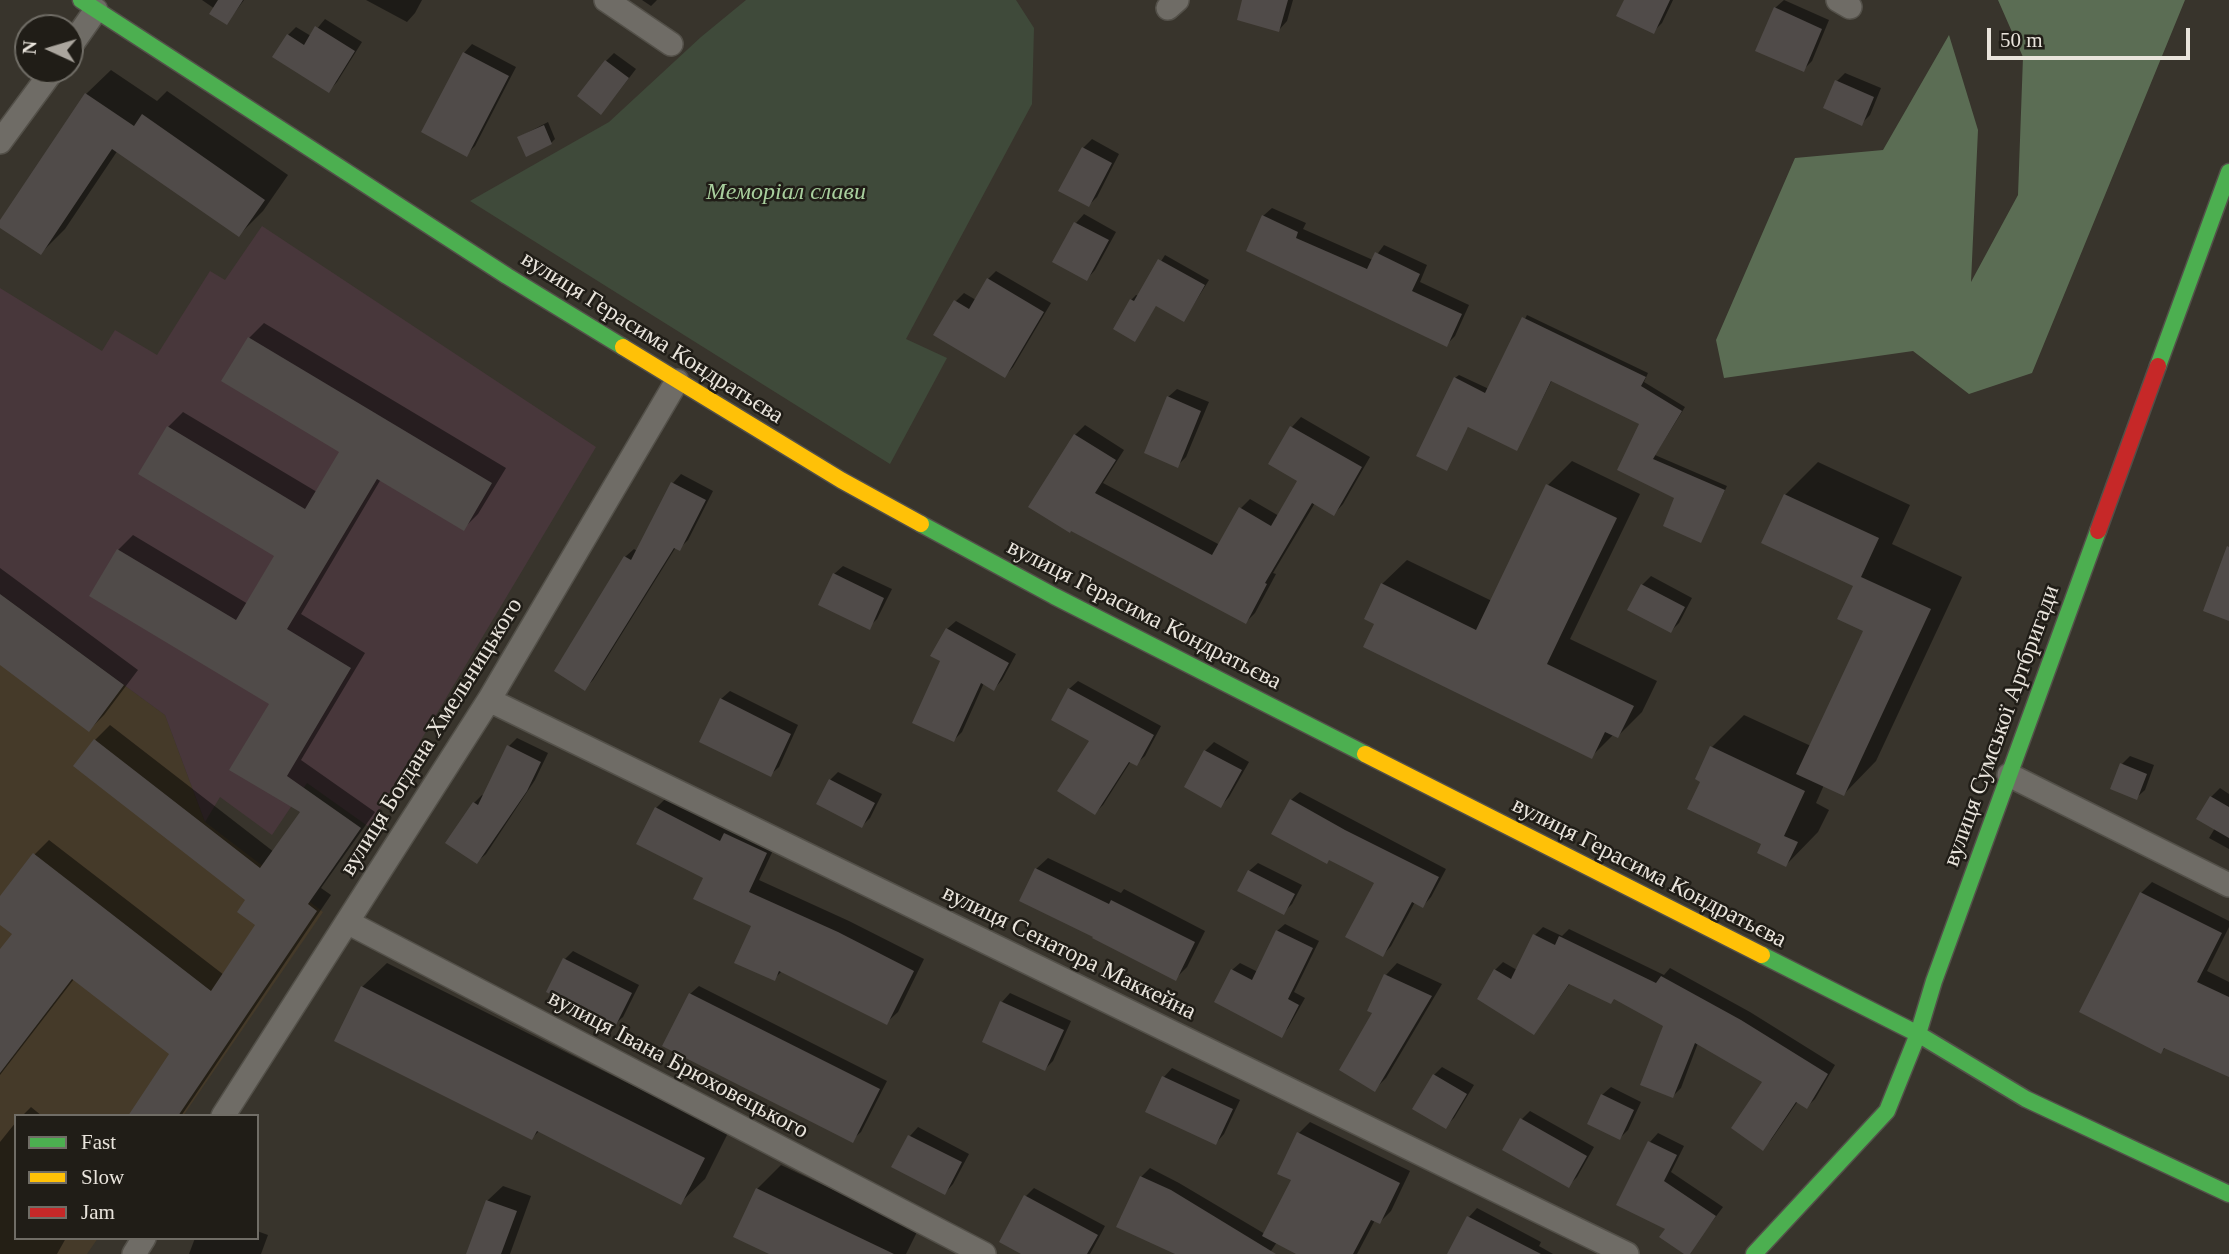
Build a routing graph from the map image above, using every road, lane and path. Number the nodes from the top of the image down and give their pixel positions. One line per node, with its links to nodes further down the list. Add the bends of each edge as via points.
1 (606, 0): 3 (street)
2 (88, 5): 7 (street, вулиця Герасима Кондратьєва)
3 (671, 44)
4 (43, 84): 5 (street)
5 (0, 142)
6 (2229, 172): 9 (street, вулиця Сумської Артбригади)
7 (677, 381): 8 (street, вулиця Богдана Хмельницького); 12 (street, вулиця Герасима Кондратьєва, via 841,480 1055,596)
8 (489, 700): 11 (street, вулиця Богдана Хмельницького); 16 (street, вулиця Сенатора Маккейна)
9 (2009, 775): 10 (street); 12 (street, вулиця Сумської Артбригади)
10 (2229, 885)
11 (347, 922): 13 (street, вулиця Богдана Хмельницького); 15 (street, вулиця Івана Брюховецького)
12 (1918, 1034): 14 (street, вулиця Герасима Кондратьєва, via 2026,1099); 17 (street, вулиця Сумської Артбригади, via 1887,1111)
13 (224, 1114)
14 (2229, 1194)
15 (984, 1254)
16 (1627, 1254)
17 (1754, 1254)

